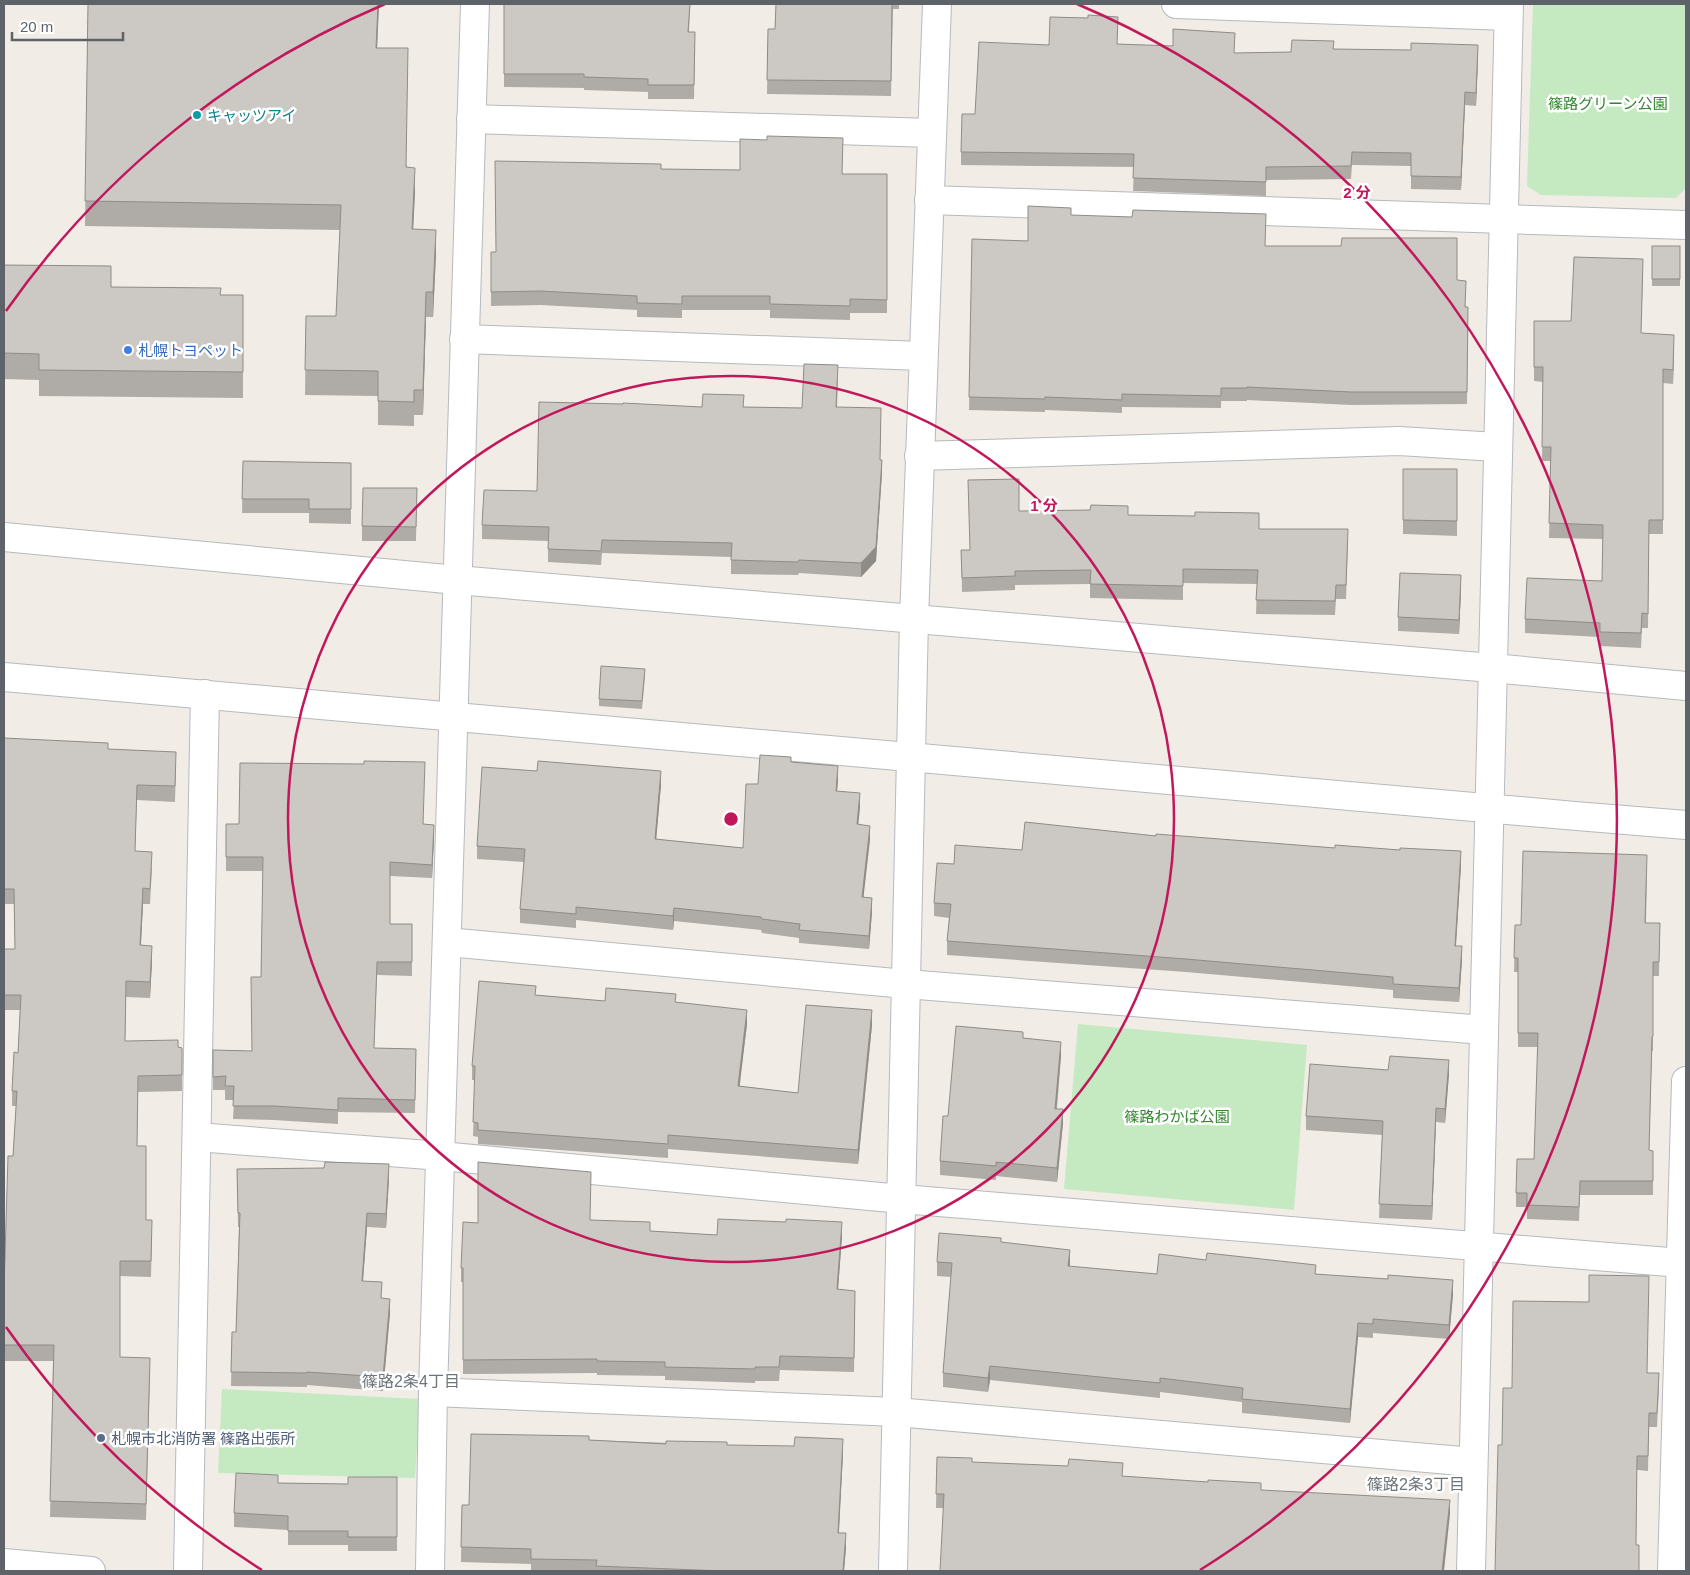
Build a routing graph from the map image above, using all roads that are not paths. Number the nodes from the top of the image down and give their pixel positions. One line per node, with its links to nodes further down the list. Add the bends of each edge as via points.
1 (475, 4): 5 (street)
2 (937, 4): 6 (street)
3 (1176, 4): 4 (street)
4 (1508, 10): 8 (street)
5 (471, 119): 6 (street); 10 (street)
6 (931, 133): 7 (street)
7 (929, 200): 8 (street); 11 (street)
8 (1503, 219): 9 (street); 12 (street)
9 (1686, 225)
10 (464, 339): 11 (street); 15 (street)
11 (922, 356): 13 (street)
12 (1498, 447): 13 (street, via 1399,441); 17 (street)
13 (919, 456): 16 (street)
14 (4, 536): 15 (street)
15 (457, 580): 16 (street); 21 (street)
16 (914, 619): 17 (street); 22 (street)
17 (1492, 668): 19 (street); 23 (street)
18 (4, 677): 20 (street)
19 (1686, 686)
20 (206, 694): 21 (street); 29 (street)
21 (453, 715): 22 (street); 25 (street)
22 (911, 758): 23 (street); 26 (street)
23 (1489, 809): 24 (street); 27 (street)
24 (1686, 825)
25 (447, 942): 26 (street); 30 (street)
26 (906, 984): 27 (street); 31 (street)
27 (1484, 1030): 32 (street)
28 (1686, 1081): 33 (street)
29 (197, 1137): 30 (street); 39 (street)
30 (441, 1156): 31 (street); 34 (street)
31 (902, 1199): 32 (street); 35 (street)
32 (1479, 1247): 33 (street); 36 (street)
33 (1681, 1263): 43 (street)
34 (433, 1392): 35 (street); 40 (street)
35 (896, 1412): 36 (street); 41 (street)
36 (1473, 1462): 42 (street)
37 (4, 1563): 38 (street)
38 (91, 1571)
39 (188, 1571)
40 (430, 1571)
41 (893, 1571)
42 (1471, 1571)
43 (1672, 1571)

